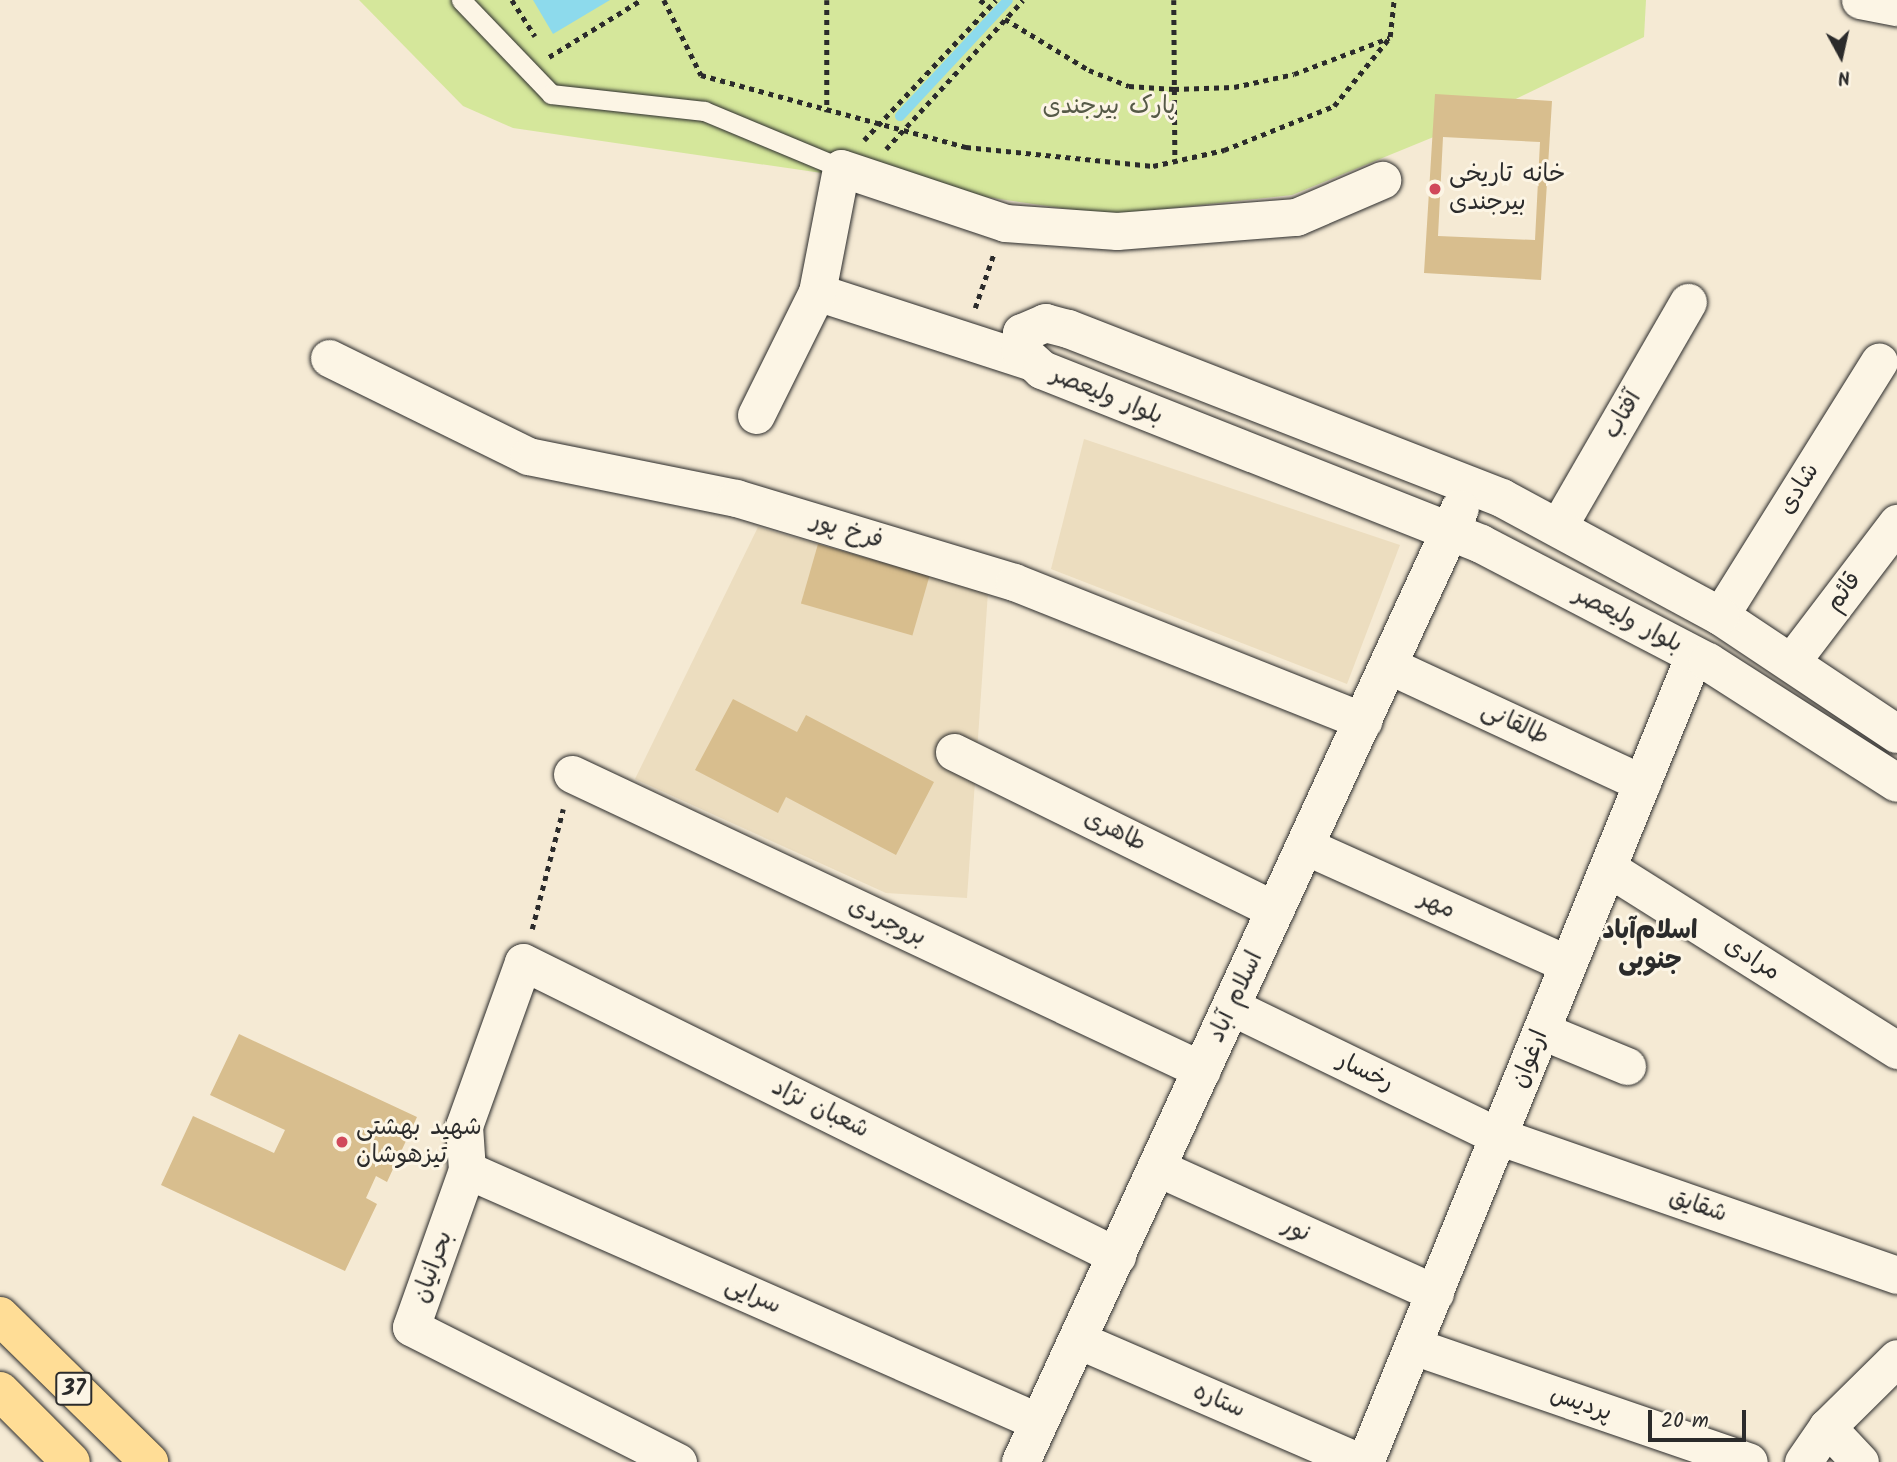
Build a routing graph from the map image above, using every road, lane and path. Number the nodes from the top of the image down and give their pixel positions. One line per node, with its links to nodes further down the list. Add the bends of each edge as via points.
1 (461, 0): 21 (lane, via 551,94 704,111)
2 (512, 0): 3 (path, via 548,57)
3 (641, 0)
4 (664, 0): 17 (path, via 701,75)
5 (827, 0): 17 (path)
6 (980, 0): 13 (path)
7 (996, 0): 13 (path)
8 (1023, 0): 14 (path)
9 (1174, 0): 16 (path)
10 (1394, 0): 15 (path)
11 (1860, 0): 12 (street)
12 (1897, 6)
13 (990, 7): 18 (path)
14 (1005, 19): 16 (path, via 1089,70 1129,86); 19 (path)
15 (1390, 37): 16 (path, via 1294,74 1234,87); 20 (path, via 1334,106 1224,150)
16 (1174, 89): 20 (path)
17 (827, 112): 18 (path)
18 (877, 124): 19 (path); 21 (path)
19 (901, 129): 20 (path, via 966,147 1153,166); 21 (path)
20 (1175, 161)
21 (854, 171): 23 (street); 24 (street)
22 (1382, 180): 23 (street, via 1296,217 1116,231)
23 (1005, 223): 26 (path)
24 (817, 292): 26 (street); 30 (street)
25 (1688, 302): 33 (street, آفتاب)
26 (963, 341): 28 (street)
27 (328, 358): 40 (street, فرخ پور, via 528,456 736,498 1014,582)
28 (1033, 362): 31 (street, بلوار ولیعصر, via 1020,350 1022,333 1046,323 1069,329); 34 (street, بلوار ولیعصر)
29 (1879, 362): 35 (street, شادی)
30 (756, 415)
31 (1471, 484): 33 (street, بلوار ولیعصر); 34 (street, اسلام آباد)
32 (1897, 523): 37 (street, قائم)
33 (1558, 527): 35 (street, بلوار ولیعصر)
34 (1450, 532): 36 (street, بلوار ولیعصر); 38 (street, اسلام آباد)
35 (1720, 617): 36 (street); 37 (street, بلوار ولیعصر)
36 (1694, 655): 39 (street, بلوار ولیعصر); 44 (street, ارغوان)
37 (1791, 662): 39 (street); 41 (street, بلوار ولیعصر)
38 (1388, 665): 40 (street, اسلام آباد); 44 (street, طالقانی)
39 (1770, 698): 45 (street, بلوار ولیعصر)
40 (1363, 720): 46 (street, اسلام آباد)
41 (1897, 734)
42 (954, 752): 48 (street, طاهری)
43 (572, 774): 49 (path); 55 (street, بروجردی)
44 (1642, 783): 47 (street, ارغوان)
45 (1897, 783)
46 (1305, 846): 48 (street, اسلام آباد); 50 (street, مهر)
47 (1608, 868): 50 (street, ارغوان); 53 (street, مرادی)
48 (1275, 910): 51 (street, اسلام آباد)
49 (523, 962): 58 (street, بحرانیان, via 464,1126); 59 (street, شعبان نژاد)
50 (1568, 964): 52 (street, ارغوان)
51 (1232, 1007): 55 (street, اسلام آباد); 56 (street, رخسار)
52 (1542, 1031): 54 (street); 56 (street, ارغوان)
53 (1897, 1050)
54 (1627, 1066)
55 (1202, 1070): 57 (street, اسلام آباد)
56 (1498, 1136): 60 (street, شقایق); 61 (street, ارغوان)
57 (1157, 1168): 59 (street, اسلام آباد); 61 (street, نور)
58 (467, 1170): 67 (street, سرایی); 71 (street, بحرانیان, via 411,1327)
59 (1117, 1256): 63 (street, اسلام آباد)
60 (1897, 1275)
61 (1435, 1293): 64 (street, ارغوان)
62 (0, 1316): 70 (highway, 37)
63 (1078, 1340): 67 (street, اسلام آباد); 73 (street, ستاره)
64 (1413, 1346): 74 (street, ارغوان); 75 (street, پردیس)
65 (1897, 1358): 68 (street)
66 (0, 1391): 69 (highway, 37)
67 (1039, 1422): 72 (street, اسلام آباد)
68 (1827, 1427): 76 (street); 77 (street)
69 (71, 1462)
70 (149, 1462)
71 (678, 1462)
72 (1021, 1462)
73 (1360, 1462)
74 (1366, 1462)
75 (1749, 1462)
76 (1803, 1462)
77 (1860, 1462)

